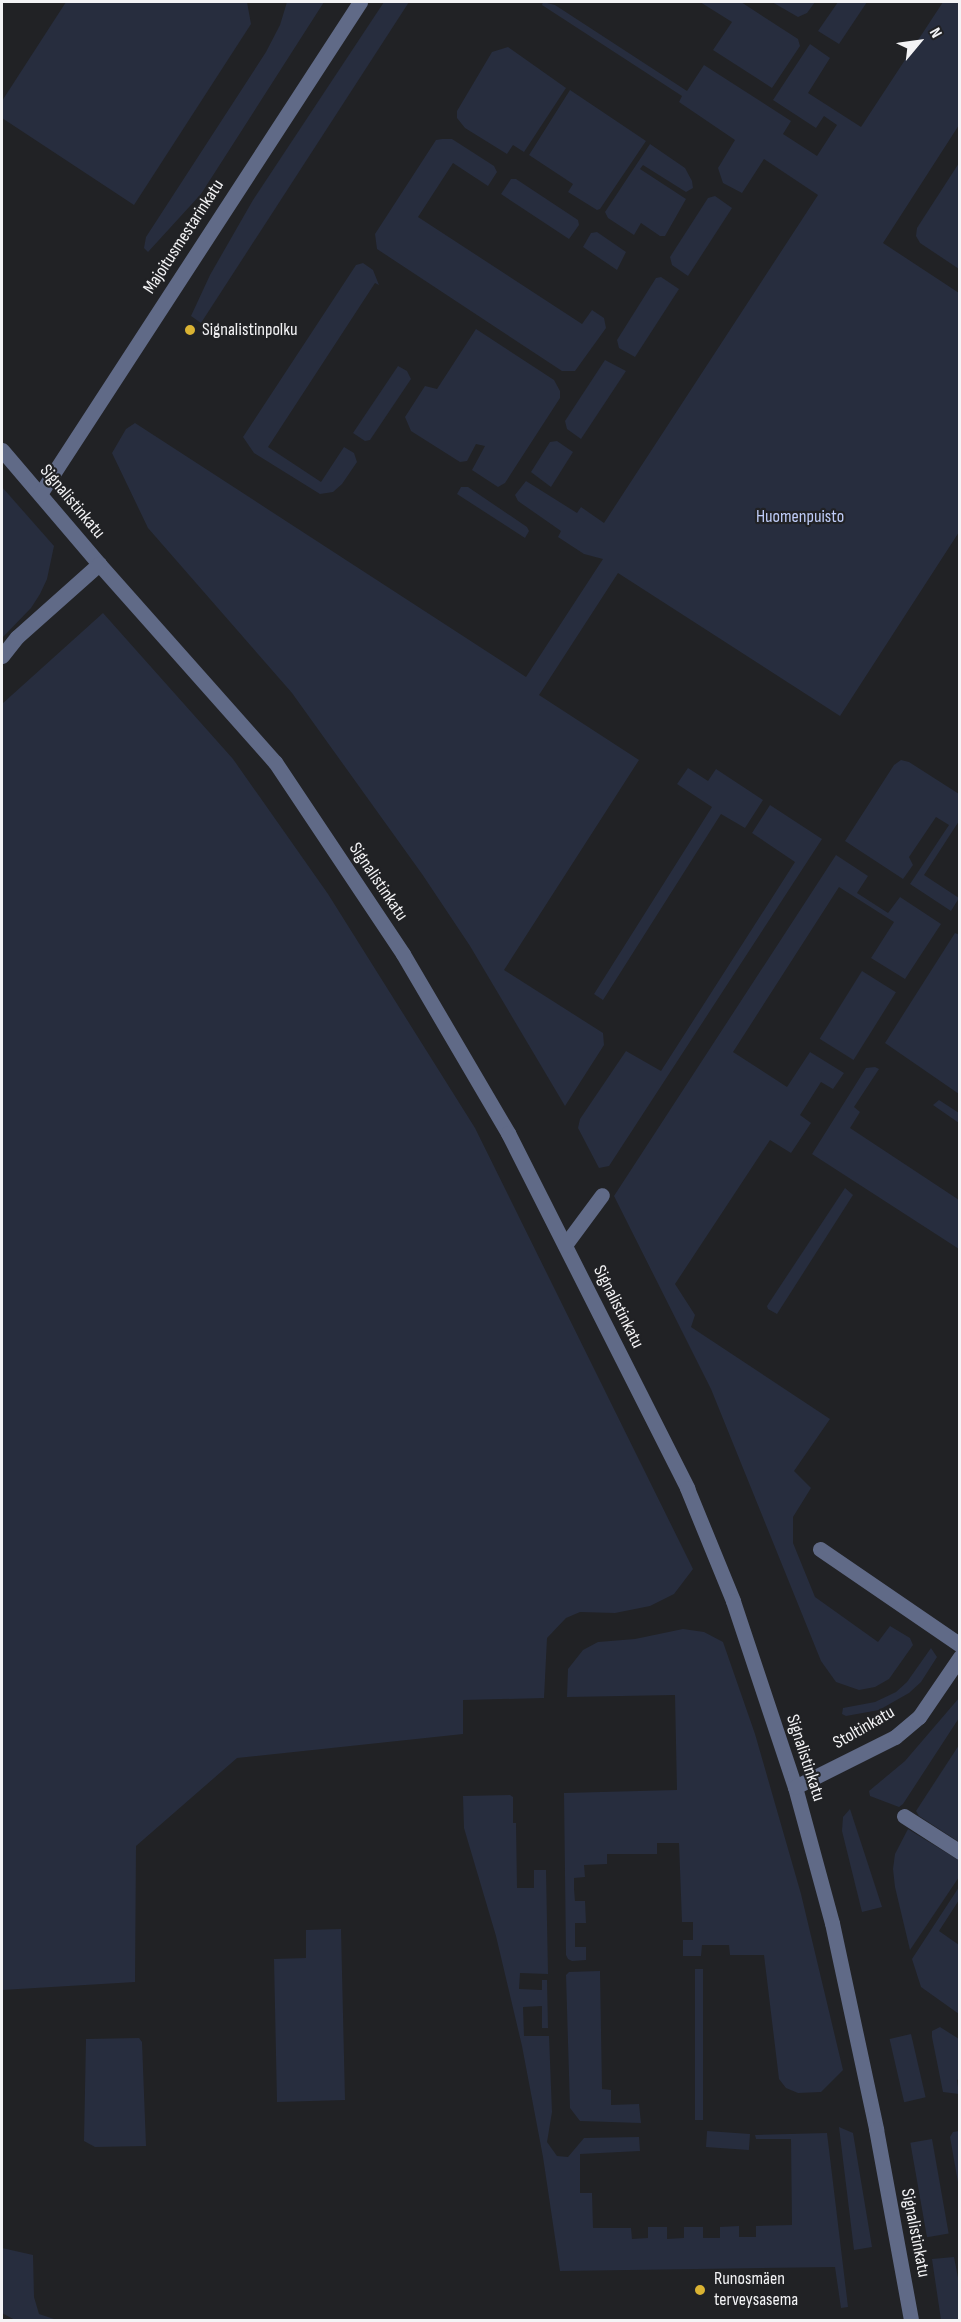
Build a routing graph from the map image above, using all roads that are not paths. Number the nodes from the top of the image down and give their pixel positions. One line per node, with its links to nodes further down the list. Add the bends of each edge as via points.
1 (360, 2): 3 (street, Majoitusmestarinkatu)
2 (2, 450): 3 (street, Signalistinkatu)
3 (40, 494): 4 (street, Signalistinkatu)
4 (99, 564): 5 (street, via 17,637); 7 (street, Signalistinkatu, via 275,762 403,954 508,1133)
5 (2, 656)
6 (602, 1195): 7 (street)
7 (565, 1245): 11 (street, Signalistinkatu, via 687,1488 733,1601)
8 (820, 1549): 9 (street)
9 (960, 1645)
10 (960, 1657): 11 (street, Stoltinkatu, via 919,1717 895,1737)
11 (795, 1787): 14 (street, Signalistinkatu, via 855,2025)
12 (904, 1816): 13 (street)
13 (960, 1852)
14 (911, 2320)

